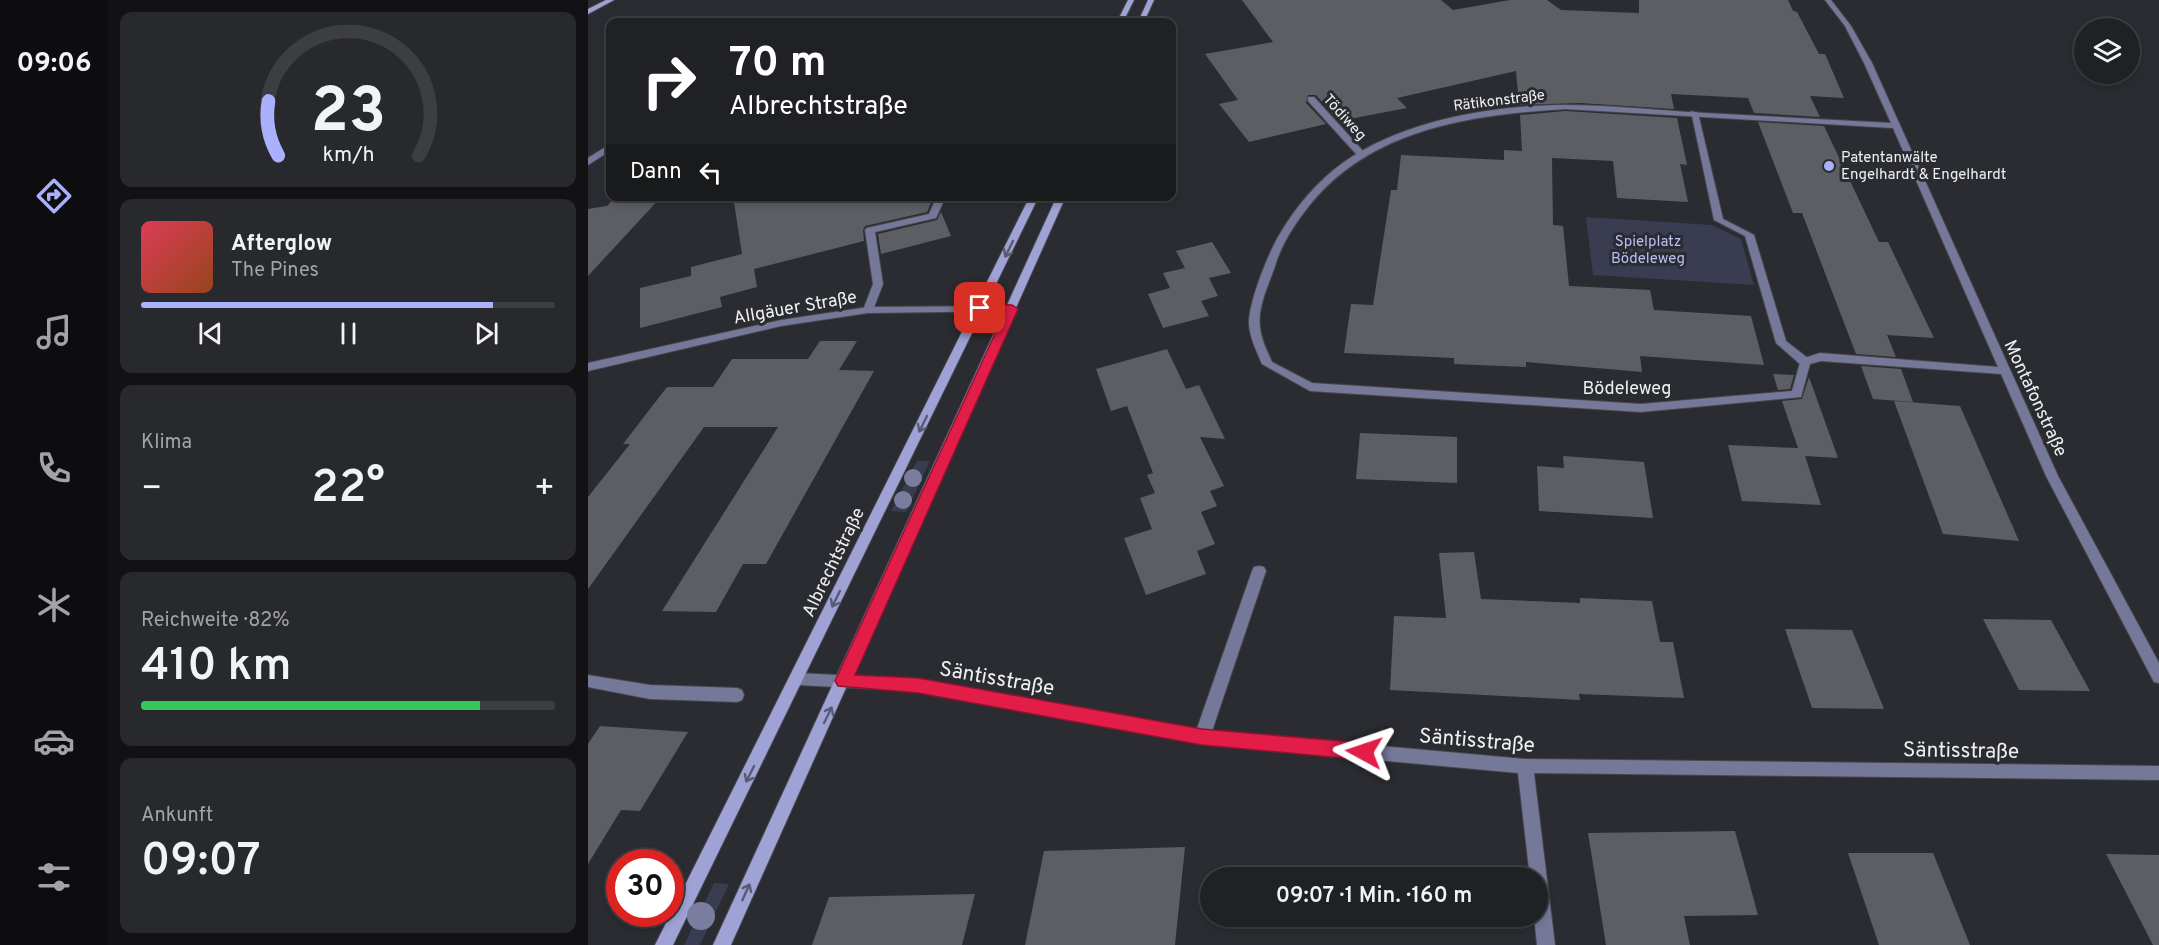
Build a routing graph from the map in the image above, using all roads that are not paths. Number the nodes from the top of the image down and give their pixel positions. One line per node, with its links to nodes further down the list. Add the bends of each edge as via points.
1 (611, 0): 5 (main road)
2 (1131, 0): 6 (main road)
3 (1151, 0): 7 (main road)
4 (1828, 0): 10 (street, Montafonstraße, via 1848,26)
5 (588, 12)
6 (1122, 18)
7 (1143, 18)
8 (1311, 99): 12 (street, Tödiweg)
9 (1694, 113): 10 (street, Rätikonstraße); 12 (street, Rätikonstraße, via 1525,109 1456,119 1403,134); 20 (street, via 1719,220 1749,235 1780,343)
10 (1897, 126): 23 (street, Montafonstraße)
11 (606, 151): 13 (street)
12 (1360, 153): 21 (street, Rätikonstraße, via 1311,194 1275,249 1253,324)
13 (588, 162)
14 (940, 201): 19 (street, via 933,216 870,230 878,284)
15 (1033, 201): 17 (main road, Albrechtstraße, one-way to 17)
16 (1060, 201): 18 (main road)
17 (980, 308): 18 (street, Allgäuer Straße); 19 (street, Allgäuer Straße); 26 (main road, Albrechtstraße, one-way to 26)
18 (1012, 309): 28 (main road)
19 (868, 310): 22 (street, Allgäuer Straße, via 781,323)
20 (1805, 362): 21 (street, Bödeleweg, via 1797,394 1641,408 1310,387); 23 (street, via 1820,357)
21 (1267, 364)
22 (588, 367)
23 (2003, 370): 25 (street, Montafonstraße, via 2052,476)
24 (1259, 571): 30 (street)
25 (2158, 673)
26 (797, 679): 28 (street, Säntisstraße); 33 (main road, Albrechtstraße, one-way to 33)
27 (588, 681): 29 (street, via 650,692)
28 (844, 681): 30 (street, Säntisstraße, via 918,685); 34 (main road, one-way to 28)
29 (737, 695)
30 (1202, 737): 31 (street, Säntisstraße)
31 (1525, 766): 32 (street, Säntisstraße); 35 (street)
32 (2159, 773)
33 (664, 945)
34 (722, 945)
35 (1546, 945)

